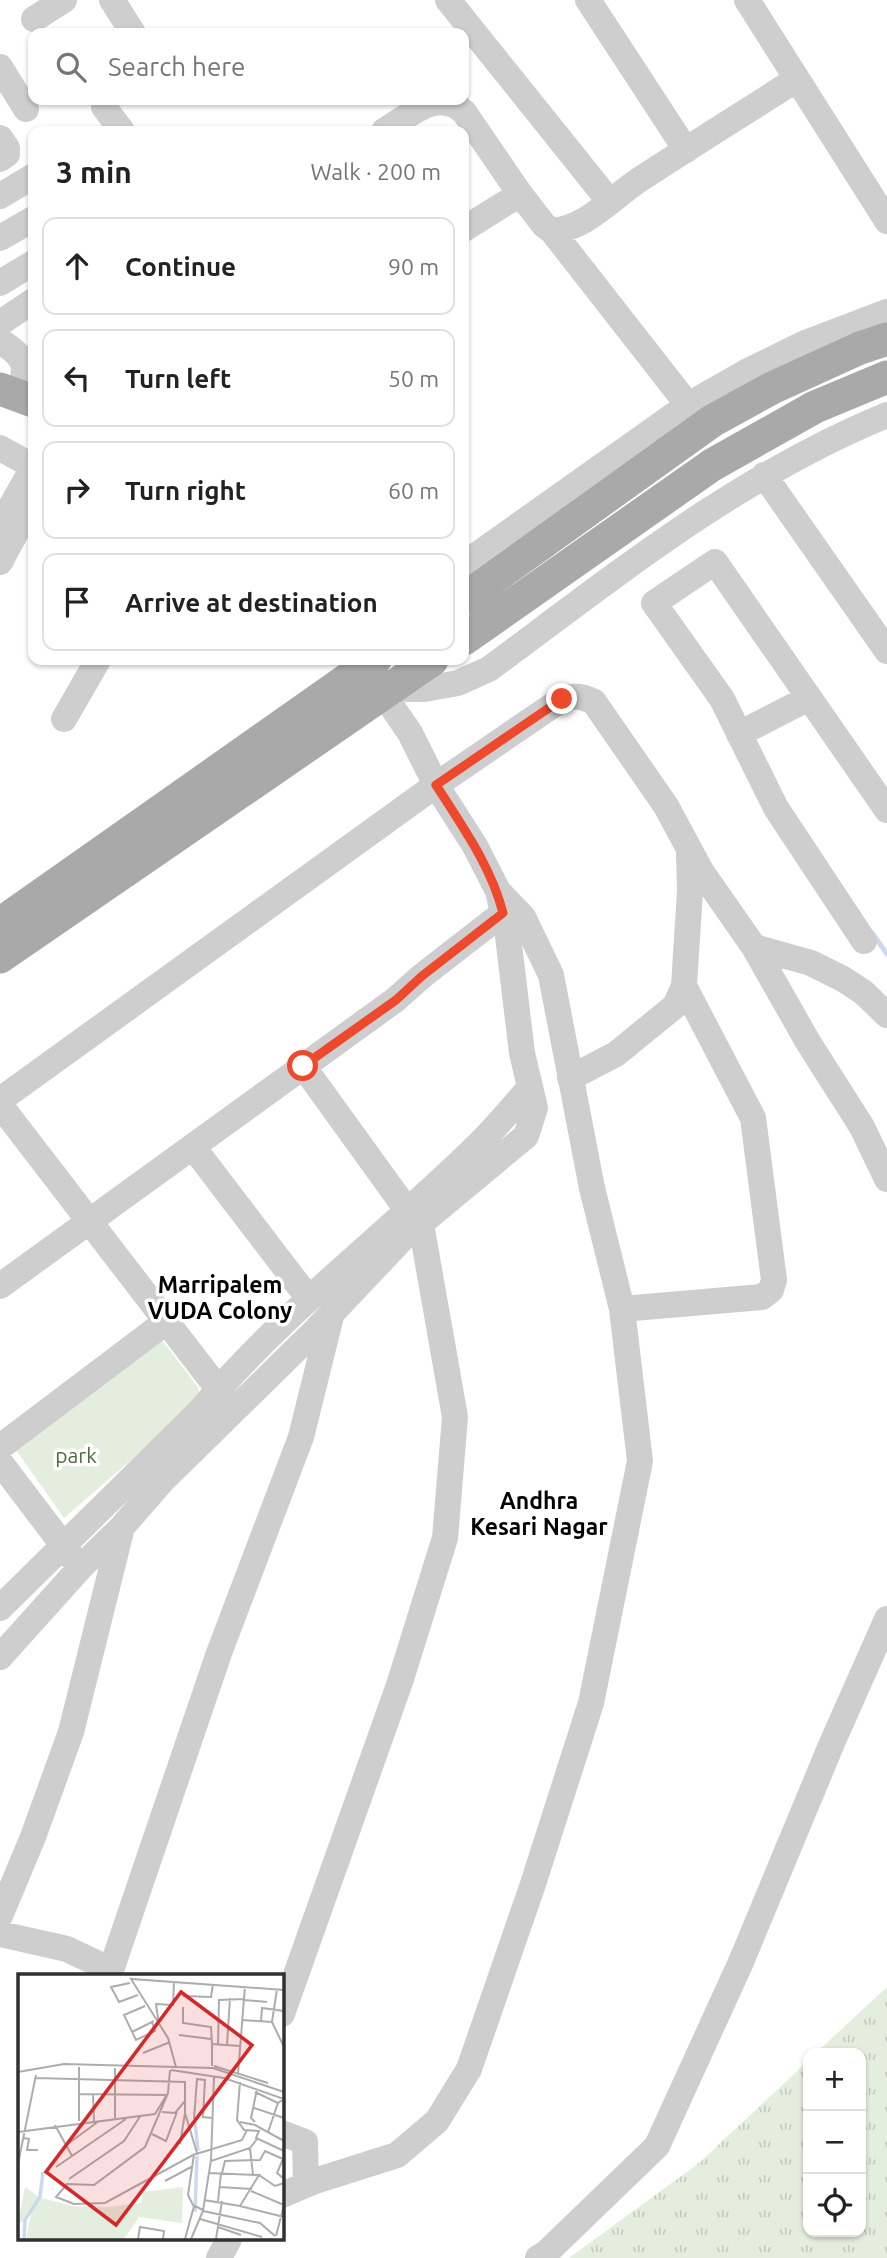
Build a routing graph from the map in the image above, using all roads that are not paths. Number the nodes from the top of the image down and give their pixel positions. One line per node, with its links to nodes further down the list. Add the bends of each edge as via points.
1 (64, 0): 6 (street)
2 (112, 0): 7 (street)
3 (448, 0): 22 (street)
4 (589, 0): 17 (street)
5 (747, 0): 9 (street)
6 (34, 19)
7 (130, 28)
8 (0, 67): 13 (street)
9 (797, 79): 17 (street); 23 (street)
10 (429, 105): 15 (street)
11 (457, 105): 20 (street)
12 (104, 107): 14 (street)
13 (26, 109)
14 (118, 126)
15 (392, 126)
16 (0, 138): 18 (street, via 7,154)
17 (686, 150): 22 (street)
18 (0, 159)
19 (28, 180): 21 (street)
20 (520, 194): 25 (street); 26 (street)
21 (0, 197)
22 (610, 202): 26 (street, via 569,228)
23 (887, 221)
24 (28, 222): 27 (street)
25 (469, 226)
26 (552, 231): 37 (street)
27 (0, 238)
28 (28, 266): 29 (street)
29 (0, 284)
30 (28, 304): 32 (street)
31 (887, 312): 37 (street, via 803,344)
32 (0, 323)
33 (887, 339): 47 (main road, via 772,388 712,421)
34 (18, 349): 36 (street, via 24,365)
35 (887, 377): 48 (main road, via 815,407 712,465)
36 (17, 395)
37 (688, 405): 45 (street)
38 (887, 415): 41 (street)
39 (0, 448): 40 (street)
40 (28, 466)
41 (764, 475): 49 (street); 53 (street, via 680,527 489,669 458,683)
42 (28, 477): 44 (street)
43 (28, 509): 46 (street)
44 (0, 526)
45 (469, 560)
46 (0, 562)
47 (469, 595)
48 (469, 635)
49 (887, 651)
50 (95, 665): 55 (street)
51 (368, 665): 61 (main road)
52 (424, 665): 53 (main road)
53 (388, 692): 57 (street); 64 (main road)
54 (809, 698): 56 (street); 56 (street, via 715,562 654,603 722,699); 58 (street)
55 (64, 719)
56 (739, 734): 62 (street, via 776,808)
57 (436, 785): 59 (street, via 562,699 582,695 594,702 666,806); 60 (street, via 475,846); 69 (street)
58 (887, 810)
59 (688, 847): 63 (street); 65 (street)
60 (500, 902): 67 (street, via 396,1000); 68 (street, via 523,917 551,975); 73 (street, via 522,1053 535,1108 526,1136)
61 (0, 924)
62 (864, 941)
63 (754, 947): 66 (street, via 811,963 843,979); 72 (street, via 862,1127)
64 (0, 957)
65 (684, 986): 68 (street, via 675,1006 617,1054); 77 (street, via 753,1118 774,1280 762,1297)
66 (887, 1015)
67 (303, 1066): 71 (street); 73 (street)
68 (570, 1078): 77 (street)
69 (0, 1100)
70 (0, 1105): 74 (street)
71 (193, 1147): 74 (street); 76 (street)
72 (887, 1180)
73 (414, 1217): 76 (street); 78 (street, via 402,1239); 94 (street, via 455,1417 445,1538 400,1682)
74 (90, 1222): 75 (street); 79 (street)
75 (0, 1286)
76 (309, 1299): 80 (street)
77 (622, 1309): 96 (street, via 640,1461 591,1703 469,2069 437,2121 397,2155)
78 (331, 1314): 81 (street); 93 (street, via 301,1437 219,1653)
79 (167, 1321): 80 (street); 82 (street)
80 (218, 1388): 81 (street); 85 (street)
81 (234, 1409): 84 (street)
82 (0, 1447)
83 (0, 1462): 85 (street)
84 (122, 1527): 86 (street); 91 (street, via 71,1732)
85 (64, 1547): 86 (street); 87 (street)
86 (80, 1568): 90 (street)
87 (0, 1608)
88 (887, 1619): 89 (street)
89 (881, 1650): 100 (street, via 832,1743 741,1962 657,2146)
90 (0, 1657)
91 (0, 1916)
92 (0, 1934): 93 (street, via 67,1949)
93 (110, 1973)
94 (284, 2008)
95 (284, 2134): 96 (street, via 305,2142)
96 (306, 2185): 97 (street)
97 (284, 2194)
98 (228, 2240): 99 (street)
99 (219, 2258)
100 (538, 2258)

